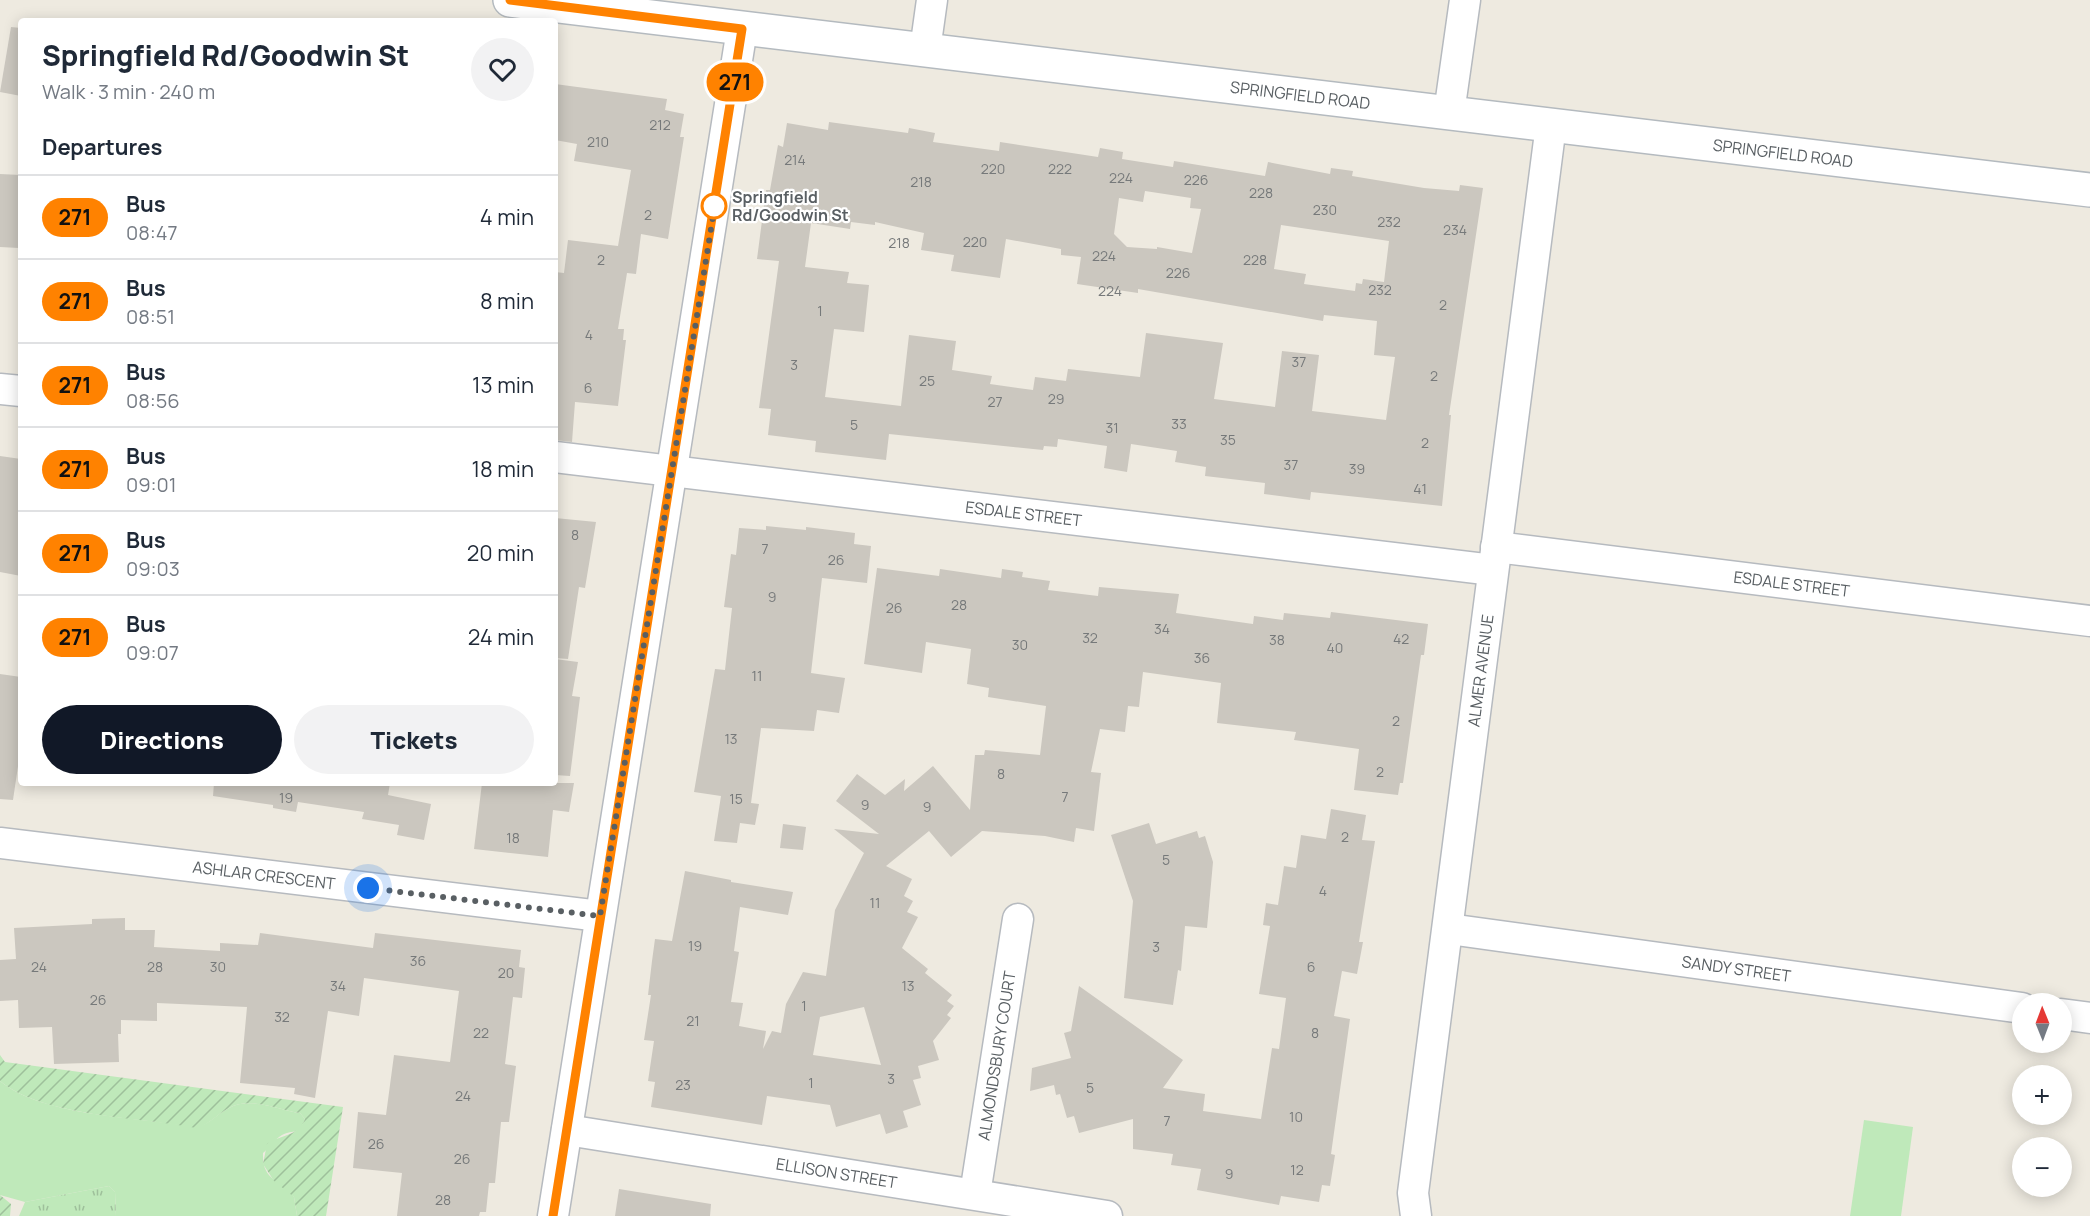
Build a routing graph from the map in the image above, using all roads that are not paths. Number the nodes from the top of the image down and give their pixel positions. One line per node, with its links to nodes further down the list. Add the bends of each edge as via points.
1 (510, 0): 4 (main road, SPRINGFIELD ROAD)
2 (932, 0): 5 (street)
3 (1465, 0): 6 (street)
4 (742, 29): 5 (main road, SPRINGFIELD ROAD); 12 (street)
5 (925, 50): 6 (main road, SPRINGFIELD ROAD)
6 (1449, 113): 7 (main road, SPRINGFIELD ROAD)
7 (1551, 125): 8 (main road, SPRINGFIELD ROAD); 13 (street, ALMER AVENUE)
8 (2090, 190)
9 (0, 389): 10 (street)
10 (18, 391)
11 (558, 457): 12 (street, ESDALE STREET)
12 (671, 471): 13 (street, ESDALE STREET); 16 (street)
13 (1494, 559): 14 (street, ESDALE STREET); 18 (street, ALMER AVENUE)
14 (2090, 621)
15 (0, 843): 16 (street, ASHLAR CRESCENT)
16 (600, 916): 22 (street)
17 (1018, 919): 23 (street, ALMONDSBURY COURT)
18 (1449, 928): 19 (street, SANDY STREET); 26 (street, ALMER AVENUE, via 1413,1192)
19 (2012, 1007)
20 (2072, 1016): 21 (street)
21 (2090, 1018)
22 (567, 1130): 23 (street, ELLISON STREET); 24 (street)
23 (975, 1194): 25 (street, ELLISON STREET)
24 (553, 1216)
25 (1107, 1216)
26 (1416, 1216)

